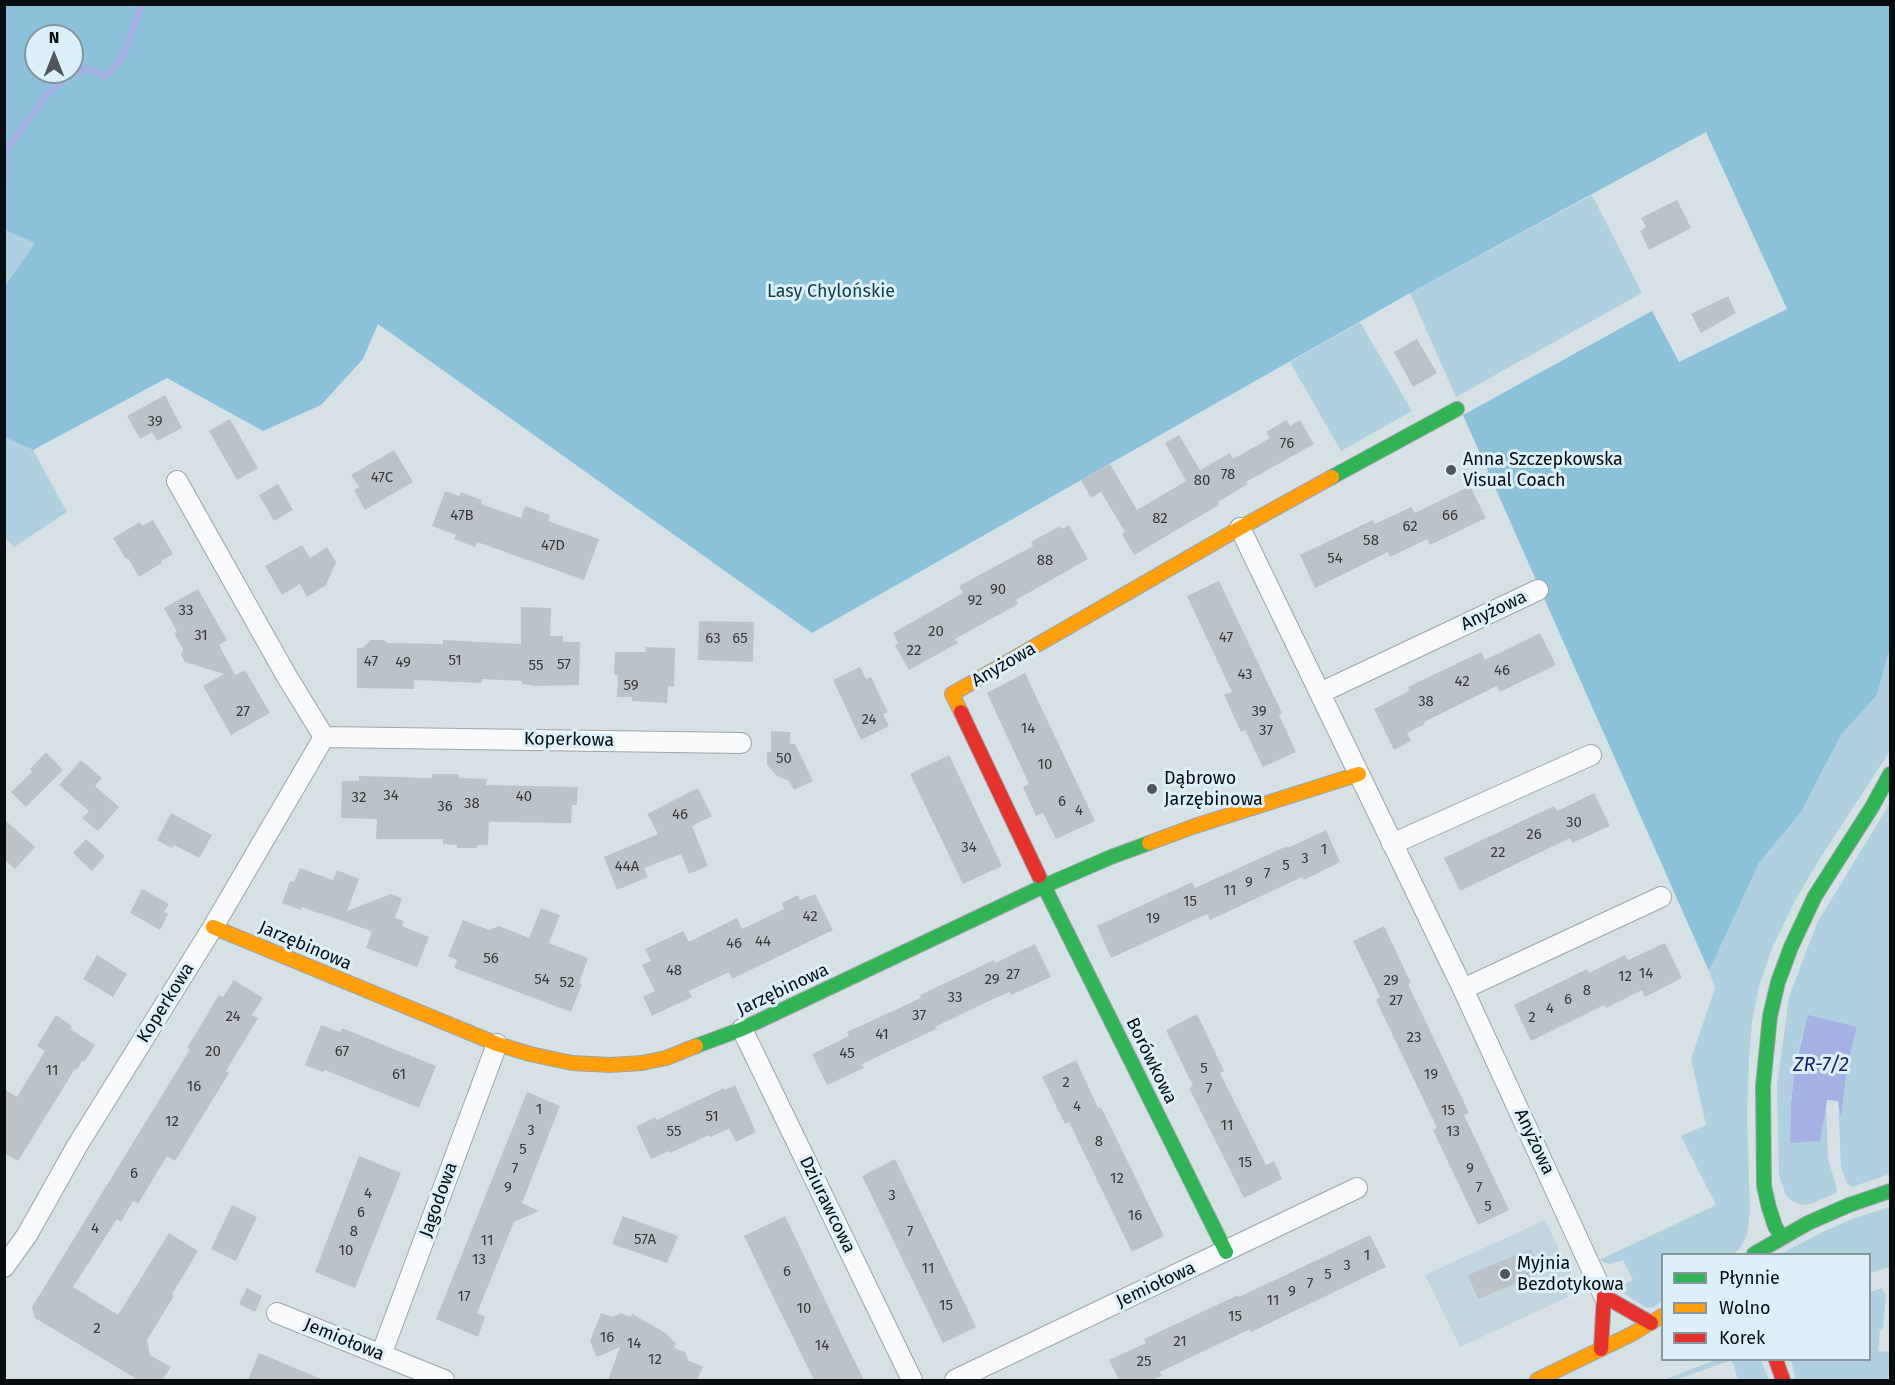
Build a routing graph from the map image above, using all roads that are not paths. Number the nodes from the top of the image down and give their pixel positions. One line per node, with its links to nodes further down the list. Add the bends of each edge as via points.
1 (1457, 409): 3 (main road, Anyżowa)
2 (177, 481): 6 (street)
3 (1240, 528): 5 (street, Anyżowa); 12 (main road, Anyżowa, via 952,694)
4 (1538, 590): 5 (street, Anyżowa)
5 (1320, 693): 9 (street, Anyżowa)
6 (324, 737): 7 (street, Koperkowa); 14 (street, Koperkowa)
7 (741, 743)
8 (1591, 755): 11 (street)
9 (1359, 774): 11 (street, Anyżowa); 12 (main road, Jarzębinowa, via 1195,826 1111,856)
10 (1890, 774): 20 (main road, via 1815,896 1791,947 1770,1016 1764,1066 1764,1186 1768,1208)
11 (1392, 844): 15 (street, Anyżowa)
12 (1044, 886): 16 (main road, Jarzębinowa); 21 (main road, Borówkowa)
13 (1662, 897): 15 (street)
14 (213, 927): 17 (main road, Jarzębinowa); 23 (street, Koperkowa)
15 (1462, 989): 24 (street, Anyżowa)
16 (742, 1029): 17 (main road, Jarzębinowa, via 666,1058 621,1065 572,1063); 31 (street, Dziurawcowa)
17 (497, 1044): 28 (street, Jagodowa)
18 (1357, 1188): 21 (street, Jemiołowa)
19 (1890, 1191): 20 (main road, via 1830,1212)
20 (1781, 1238): 22 (main road)
21 (1226, 1252): 32 (street, Jemiołowa)
22 (1756, 1253)
23 (4, 1267)
24 (1604, 1296): 26 (main road); 27 (main road)
25 (277, 1313): 28 (street, Jemiołowa)
26 (1657, 1320): 27 (main road)
27 (1601, 1349): 33 (main road)
28 (381, 1355): 30 (street, Jemiołowa)
29 (1777, 1361): 34 (main road)
30 (444, 1380)
31 (912, 1380)
32 (955, 1380)
33 (1537, 1380)
34 (1783, 1380)

